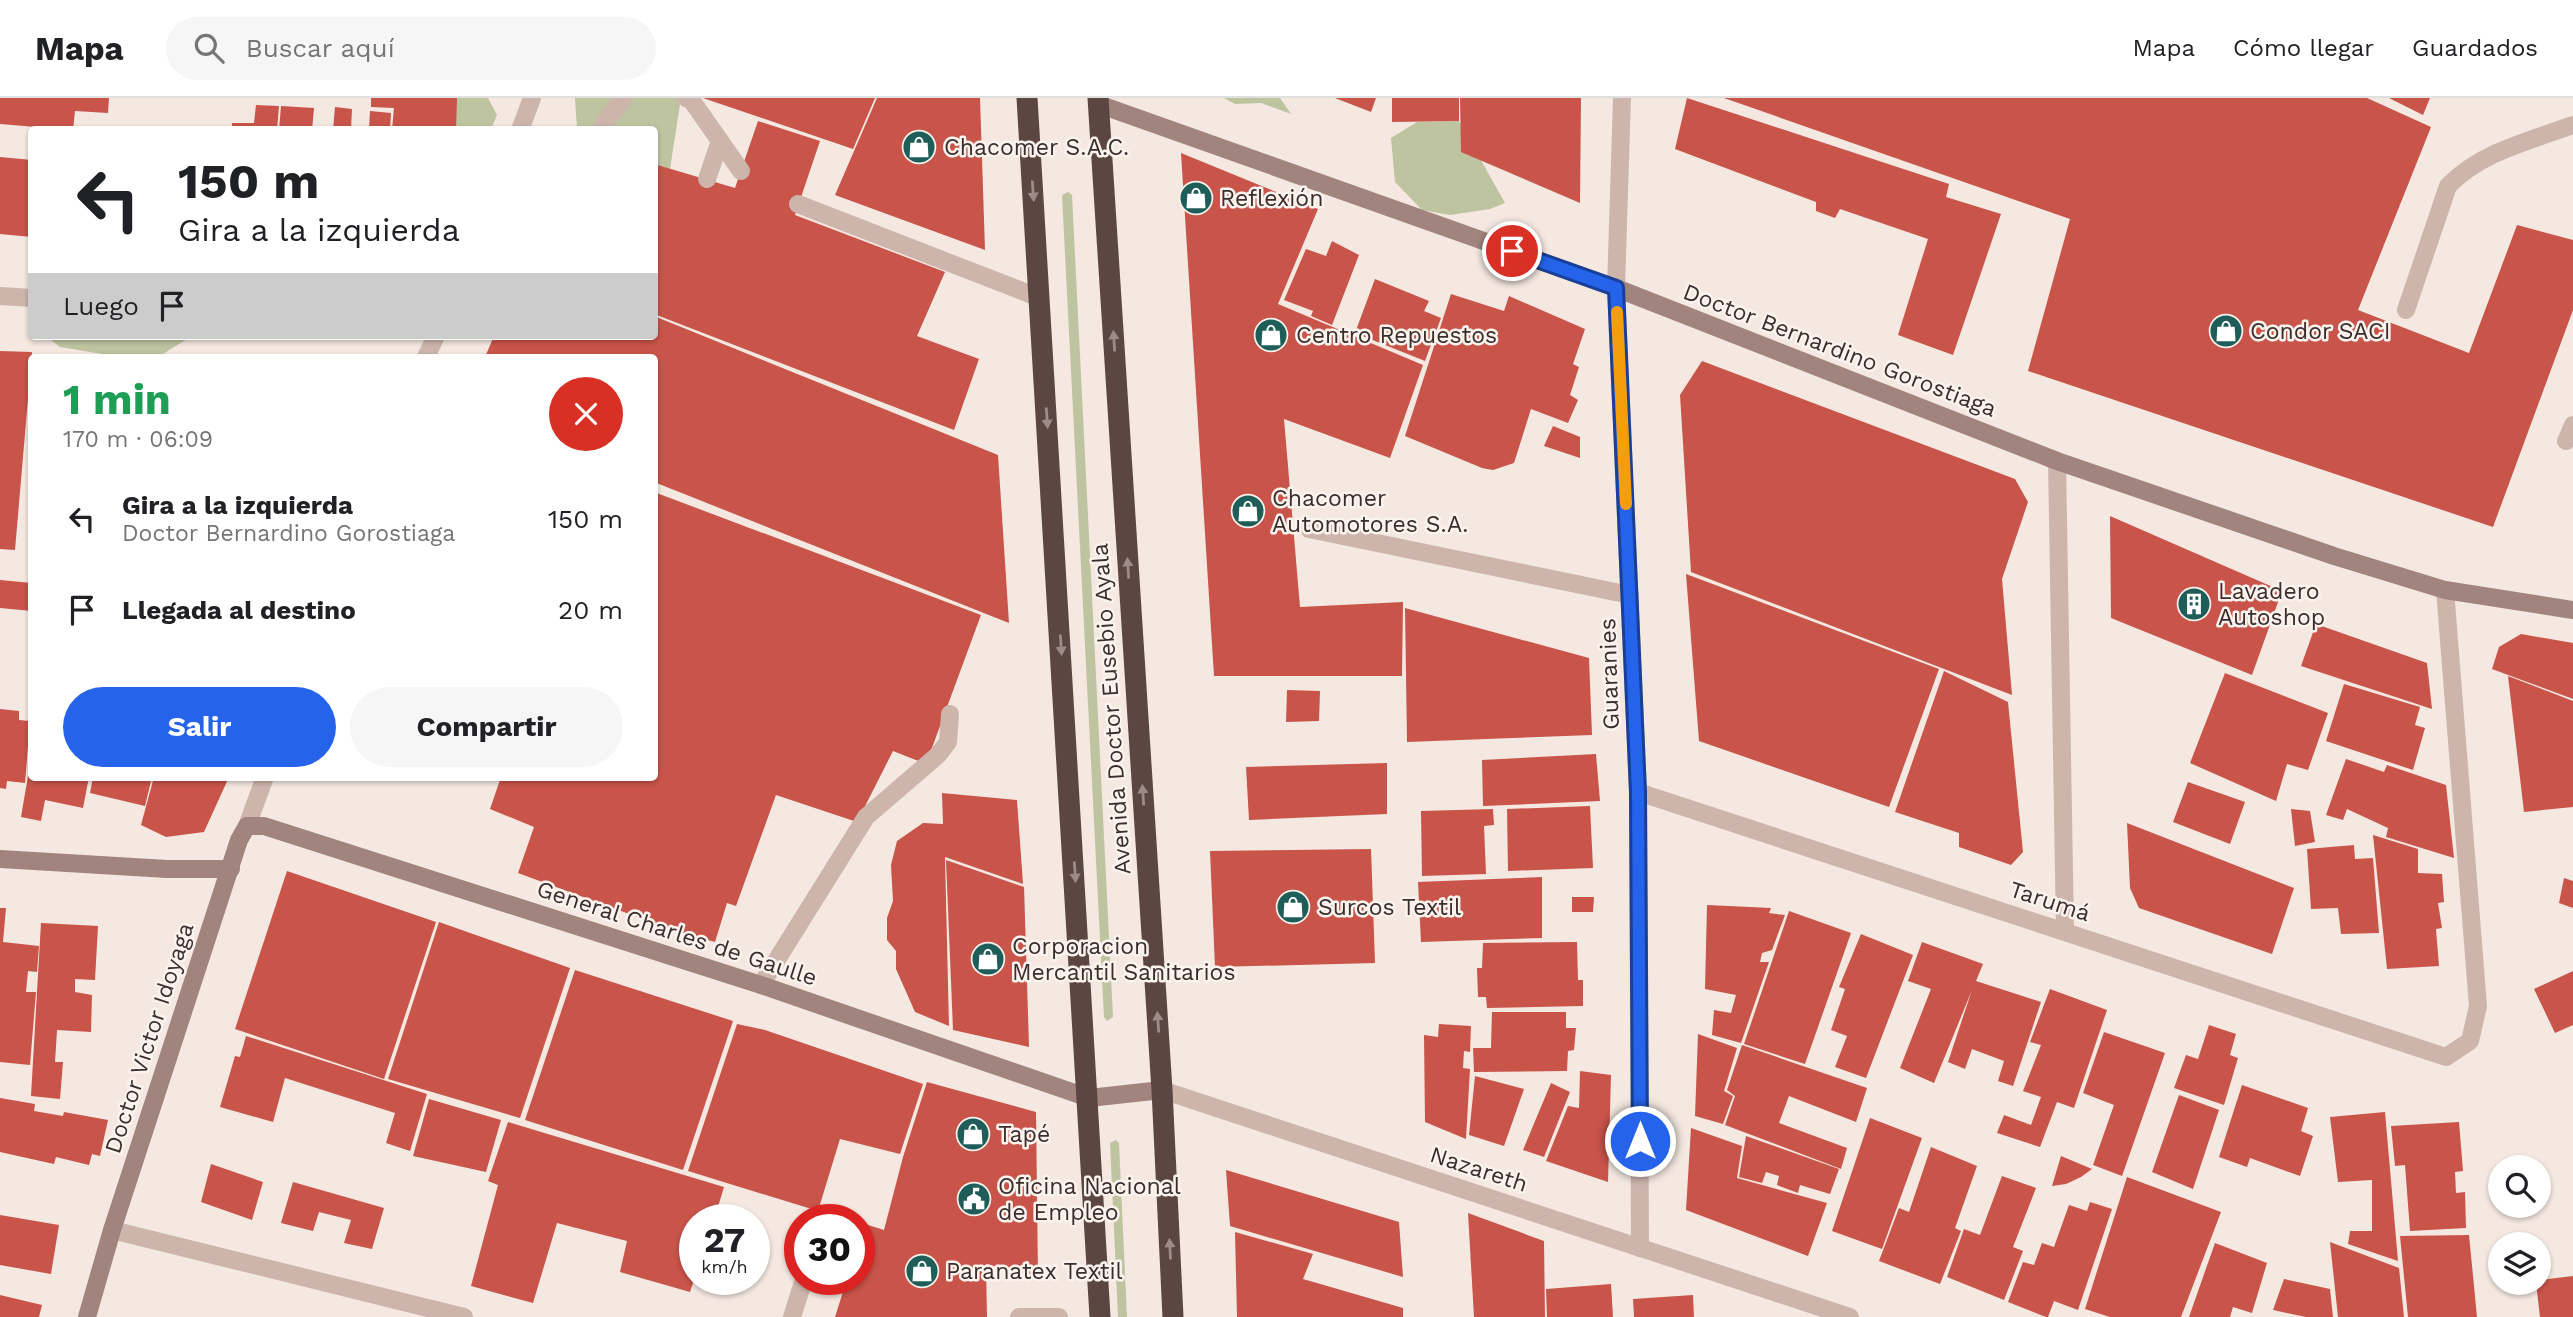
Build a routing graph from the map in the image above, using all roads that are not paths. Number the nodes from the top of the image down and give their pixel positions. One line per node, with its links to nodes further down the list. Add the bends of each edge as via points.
1 (532, 98): 8 (street)
2 (624, 98): 9 (street)
3 (687, 98): 10 (street)
4 (1027, 98): 17 (highway, Avenida Doctor Eusebio Ayala, one-way to 17)
5 (1622, 98): 14 (street, Guaranies)
6 (1098, 101): 14 (street, Doctor Bernardino Gorostiaga); 32 (highway, Avenida Doctor Eusebio Ayala, one-way to 6)
7 (2573, 125): 18 (street, via 2481,159 2448,186)
8 (522, 126)
9 (604, 126)
10 (720, 141): 11 (street); 12 (street)
11 (741, 171)
12 (706, 179)
13 (798, 204): 17 (street)
14 (1616, 288): 19 (street, Doctor Bernardino Gorostiaga); 22 (street, Guaranies)
15 (0, 296): 16 (street)
16 (28, 298)
17 (1040, 298): 33 (highway, Avenida Doctor Eusebio Ayala, one-way to 33)
18 (2406, 310)
19 (2057, 461): 21 (street, Doctor Bernardino Gorostiaga); 30 (street)
20 (1309, 528): 22 (street)
21 (2445, 590): 23 (street, Doctor Bernardino Gorostiaga); 30 (street, Tarumá, via 2478,1006 2470,1041 2446,1057)
22 (1630, 595): 26 (street, Guaranies)
23 (2573, 610)
24 (950, 714): 31 (street, via 948,742 866,817)
25 (264, 781): 27 (street, Doctor Victor Idoyaga)
26 (1638, 792): 30 (street, Tarumá); 35 (street, Guaranies)
27 (247, 826): 29 (street, Doctor Victor Idoyaga); 31 (street, General Charles de Gaulle, via 264,826)
28 (0, 859): 29 (street)
29 (231, 869): 34 (street, Doctor Victor Idoyaga)
30 (2065, 931)
31 (761, 985): 33 (street, General Charles de Gaulle)
32 (1162, 1090): 33 (street, Nazareth); 35 (street, Nazareth); 43 (highway, Avenida Doctor Eusebio Ayala, one-way to 32)
33 (1089, 1098): 42 (highway, Avenida Doctor Eusebio Ayala)
34 (112, 1230): 37 (street, Doctor Victor Idoyaga); 38 (street)
35 (1640, 1248): 44 (street, Nazareth)
36 (799, 1295): 39 (street)
37 (87, 1317)
38 (464, 1317)
39 (792, 1317)
40 (1018, 1317): 41 (street)
41 (1059, 1317)
42 (1100, 1317)
43 (1173, 1317)
44 (1850, 1317)

